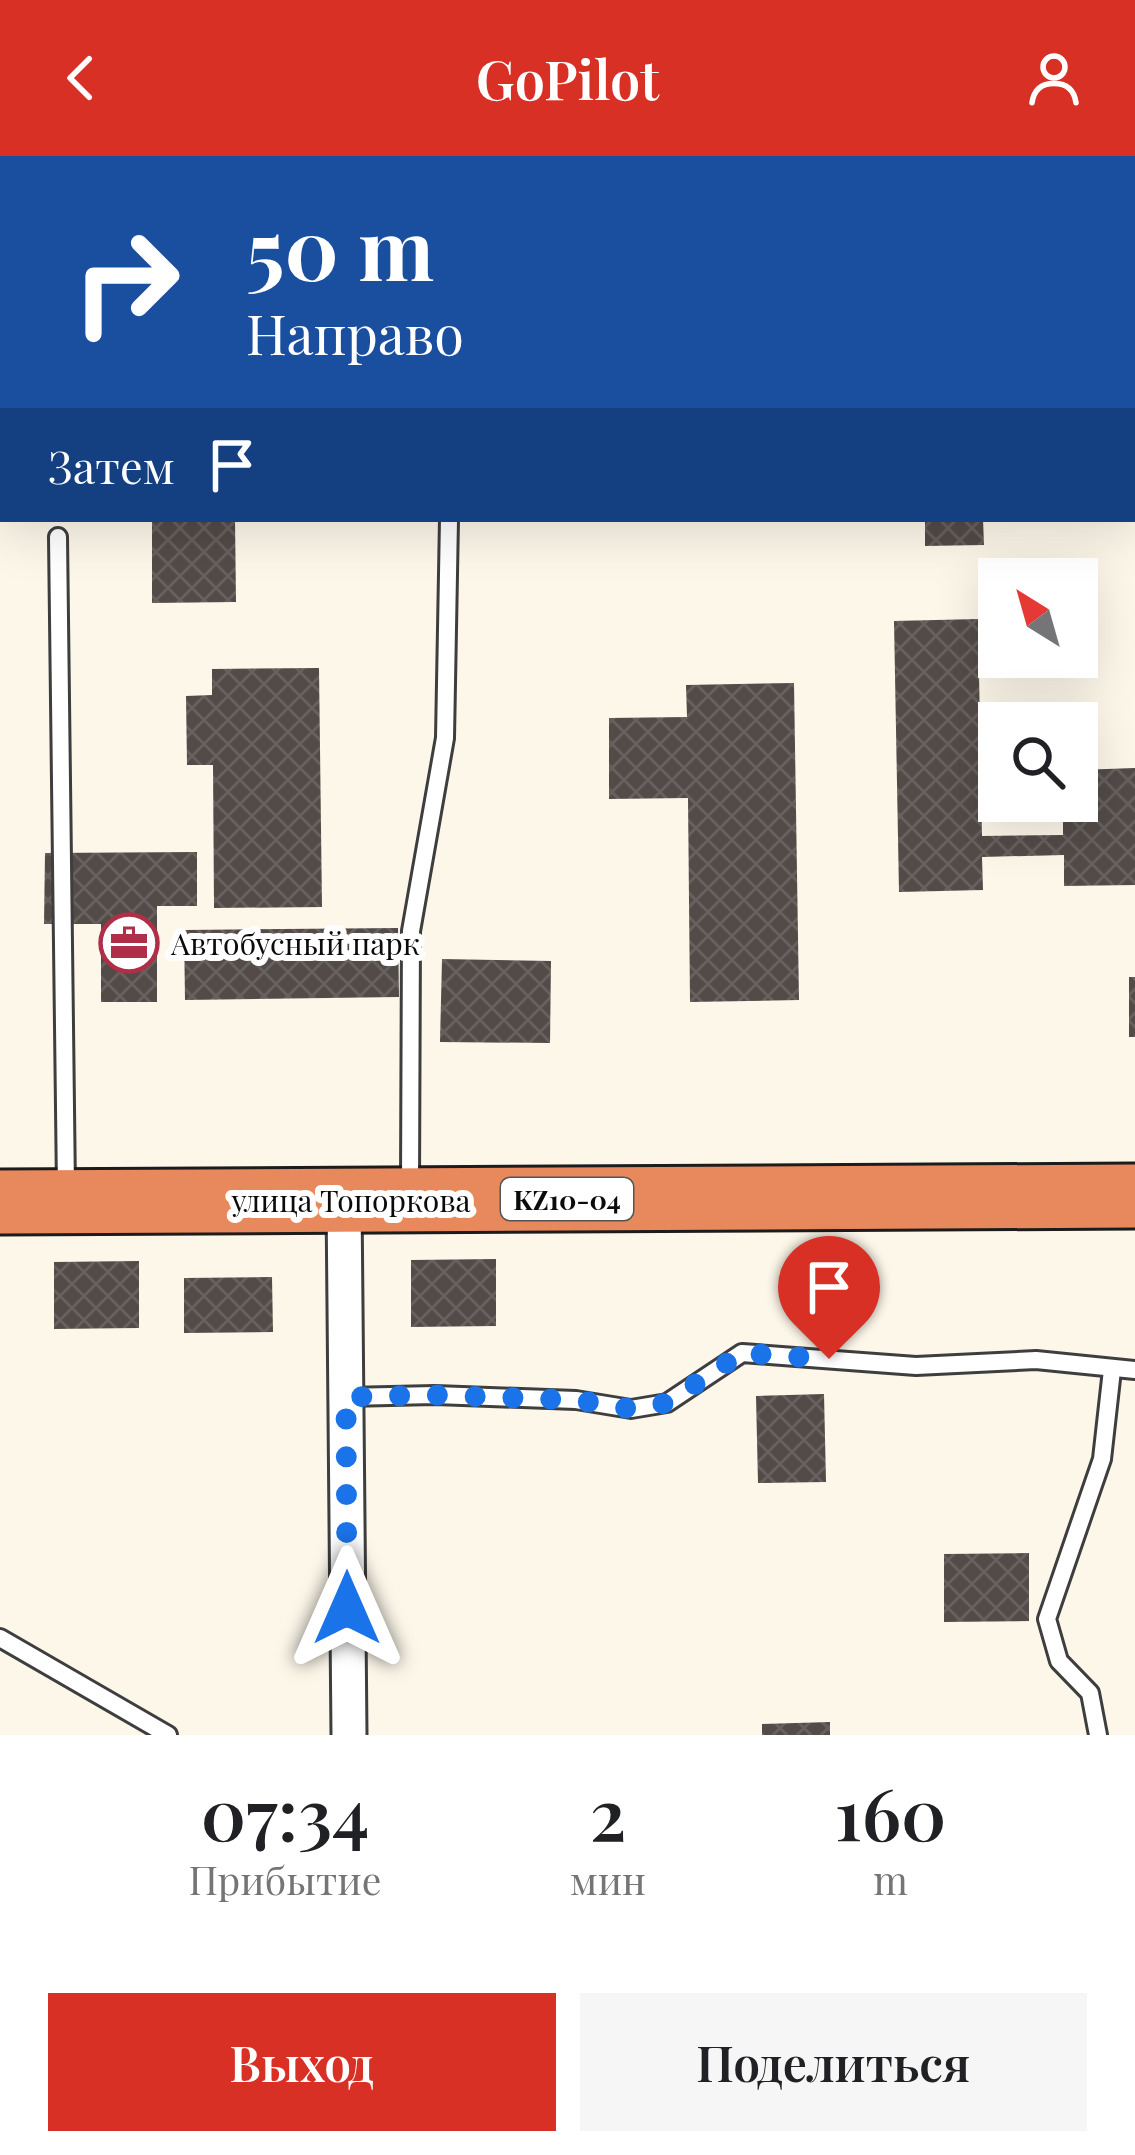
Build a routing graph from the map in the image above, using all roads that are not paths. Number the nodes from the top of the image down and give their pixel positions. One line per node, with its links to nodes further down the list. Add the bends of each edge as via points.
1 (449, 522): 5 (lane, via 445,738 411,931)
2 (58, 537): 7 (lane)
3 (1135, 1196): 5 (highway, улица Топоркова / KZ10-04)
4 (344, 1199): 5 (highway, улица Топоркова / KZ10-04); 7 (highway, улица Топоркова / KZ10-04); 10 (street)
5 (410, 1199)
6 (0, 1202): 7 (highway, улица Топоркова / KZ10-04)
7 (66, 1202)
8 (1112, 1370): 9 (lane); 10 (lane, via 1036,1360 916,1366 742,1353 667,1403 631,1409); 14 (lane, via 1102,1460 1047,1619 1059,1661 1090,1693)
9 (1135, 1370)
10 (346, 1397): 13 (street)
11 (0, 1638): 12 (lane)
12 (168, 1735)
13 (349, 1735)
14 (1098, 1735)

